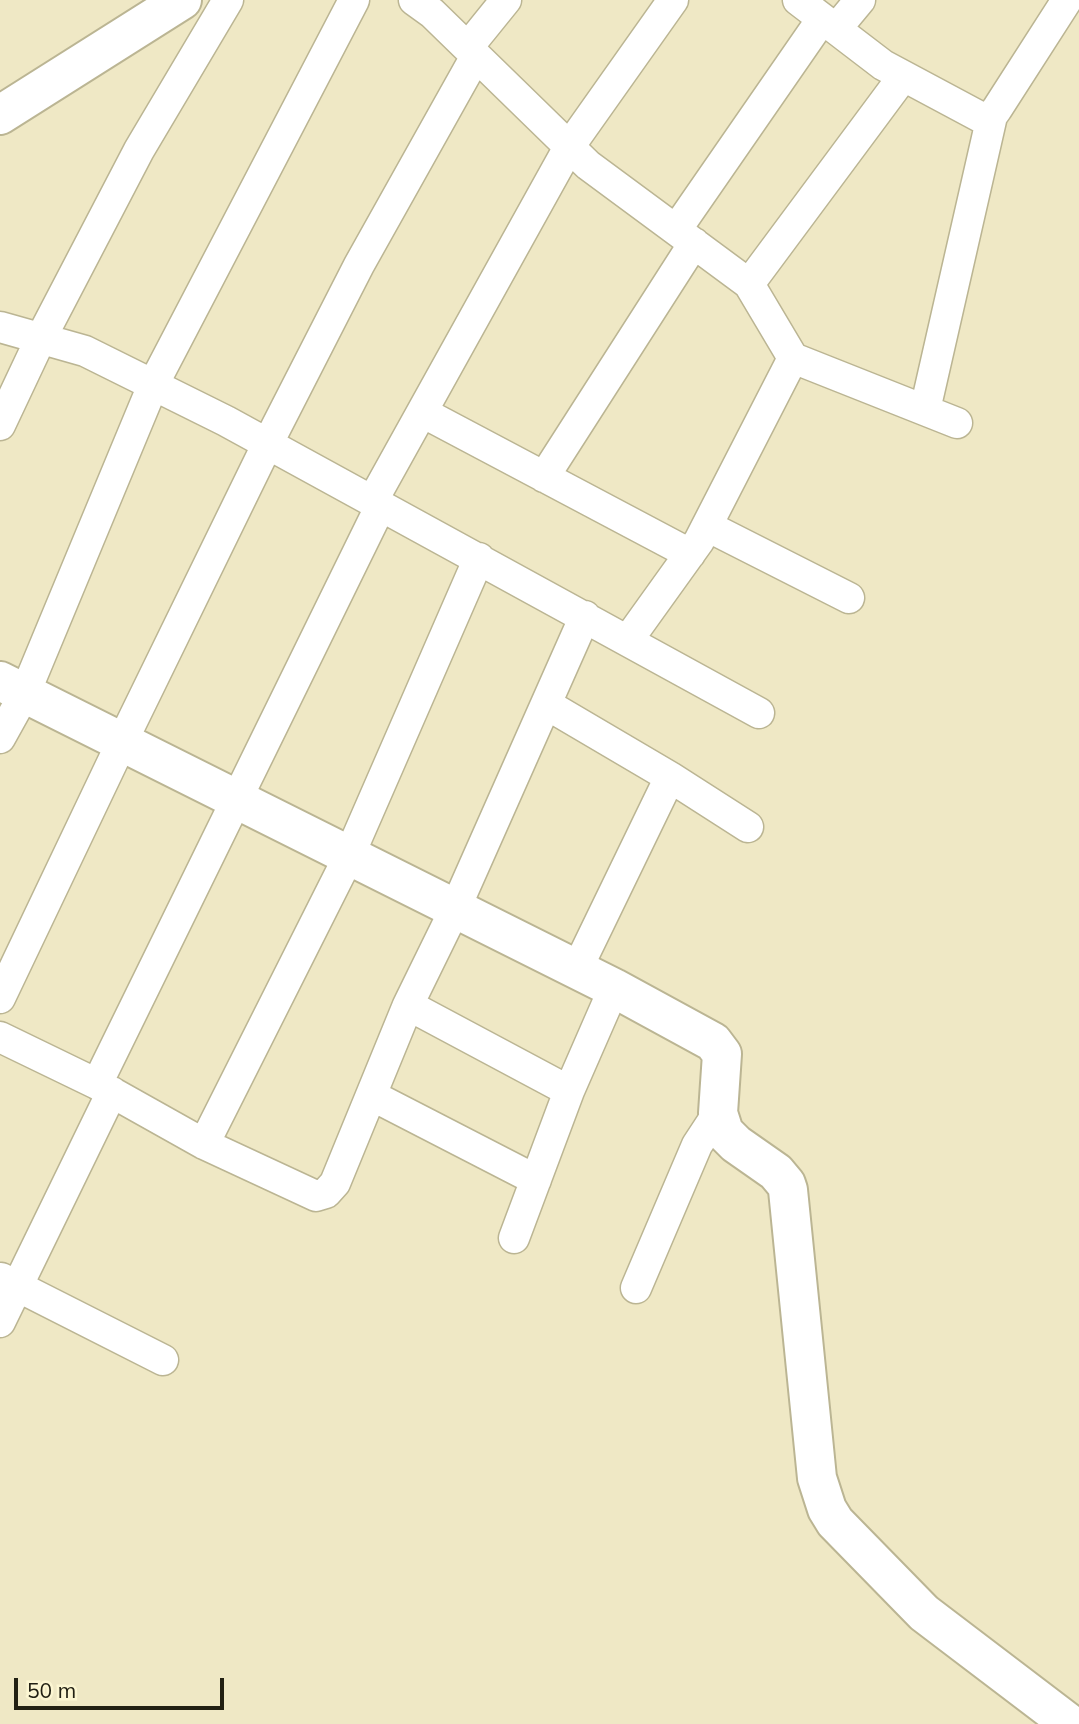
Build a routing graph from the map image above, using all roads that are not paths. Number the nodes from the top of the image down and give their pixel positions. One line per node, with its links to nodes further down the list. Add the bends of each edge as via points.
1 (182, 0): 13 (main road)
2 (228, 0): 19 (street, via 139,150)
3 (354, 0): 21 (street)
4 (414, 0): 11 (street)
5 (506, 0): 11 (street)
6 (673, 0): 15 (street)
7 (797, 0): 10 (street)
8 (860, 0): 10 (street)
9 (1067, 0): 14 (street)
10 (829, 24): 12 (street); 16 (street)
11 (472, 52): 15 (street); 26 (street)
12 (902, 78): 14 (street, via 984,119); 17 (street)
13 (0, 116)
14 (992, 116): 22 (street)
15 (569, 146): 16 (street); 23 (street)
16 (685, 237): 17 (street); 27 (street)
17 (749, 284): 20 (street)
18 (0, 327): 19 (street)
19 (41, 338): 21 (street, via 85,351); 25 (street)
20 (793, 358): 22 (street); 29 (street)
21 (153, 385): 26 (street); 35 (street)
22 (925, 410): 24 (street)
23 (422, 412): 27 (street); 28 (street)
24 (957, 423)
25 (0, 425)
26 (268, 443): 28 (street); 39 (street)
27 (544, 477): 30 (street)
28 (377, 503): 31 (street); 41 (street)
29 (707, 526): 30 (street); 32 (street)
30 (690, 554): 34 (street)
31 (479, 558): 33 (street); 43 (street)
32 (849, 598)
33 (585, 616): 34 (street); 36 (street)
34 (628, 640): 37 (street)
35 (12, 687): 38 (street); 39 (main road)
36 (546, 704): 40 (street); 44 (street)
37 (759, 713)
38 (0, 738)
39 (122, 742): 41 (main road); 47 (street)
40 (670, 776): 42 (street); 45 (street)
41 (237, 800): 43 (main road); 50 (street)
42 (748, 827)
43 (349, 856): 44 (main road); 54 (street)
44 (455, 909): 45 (main road); 48 (street)
45 (577, 969): 46 (main road)
46 (614, 988): 51 (street); 53 (main road, via 719,1048)
47 (0, 998)
48 (408, 1005): 51 (street); 52 (street)
49 (0, 1037): 50 (street)
50 (104, 1088): 54 (street); 57 (street)
51 (569, 1091): 55 (street)
52 (371, 1095): 54 (street, via 335,1183 316,1196); 55 (street)
53 (718, 1113): 58 (street, via 697,1145); 61 (main road, via 729,1139 786,1184 817,1478 827,1509 924,1613)
54 (204, 1144)
55 (536, 1180): 56 (street)
56 (514, 1238)
57 (9, 1281): 59 (street); 60 (street)
58 (636, 1288)
59 (0, 1322)
60 (163, 1360)
61 (1070, 1724)

